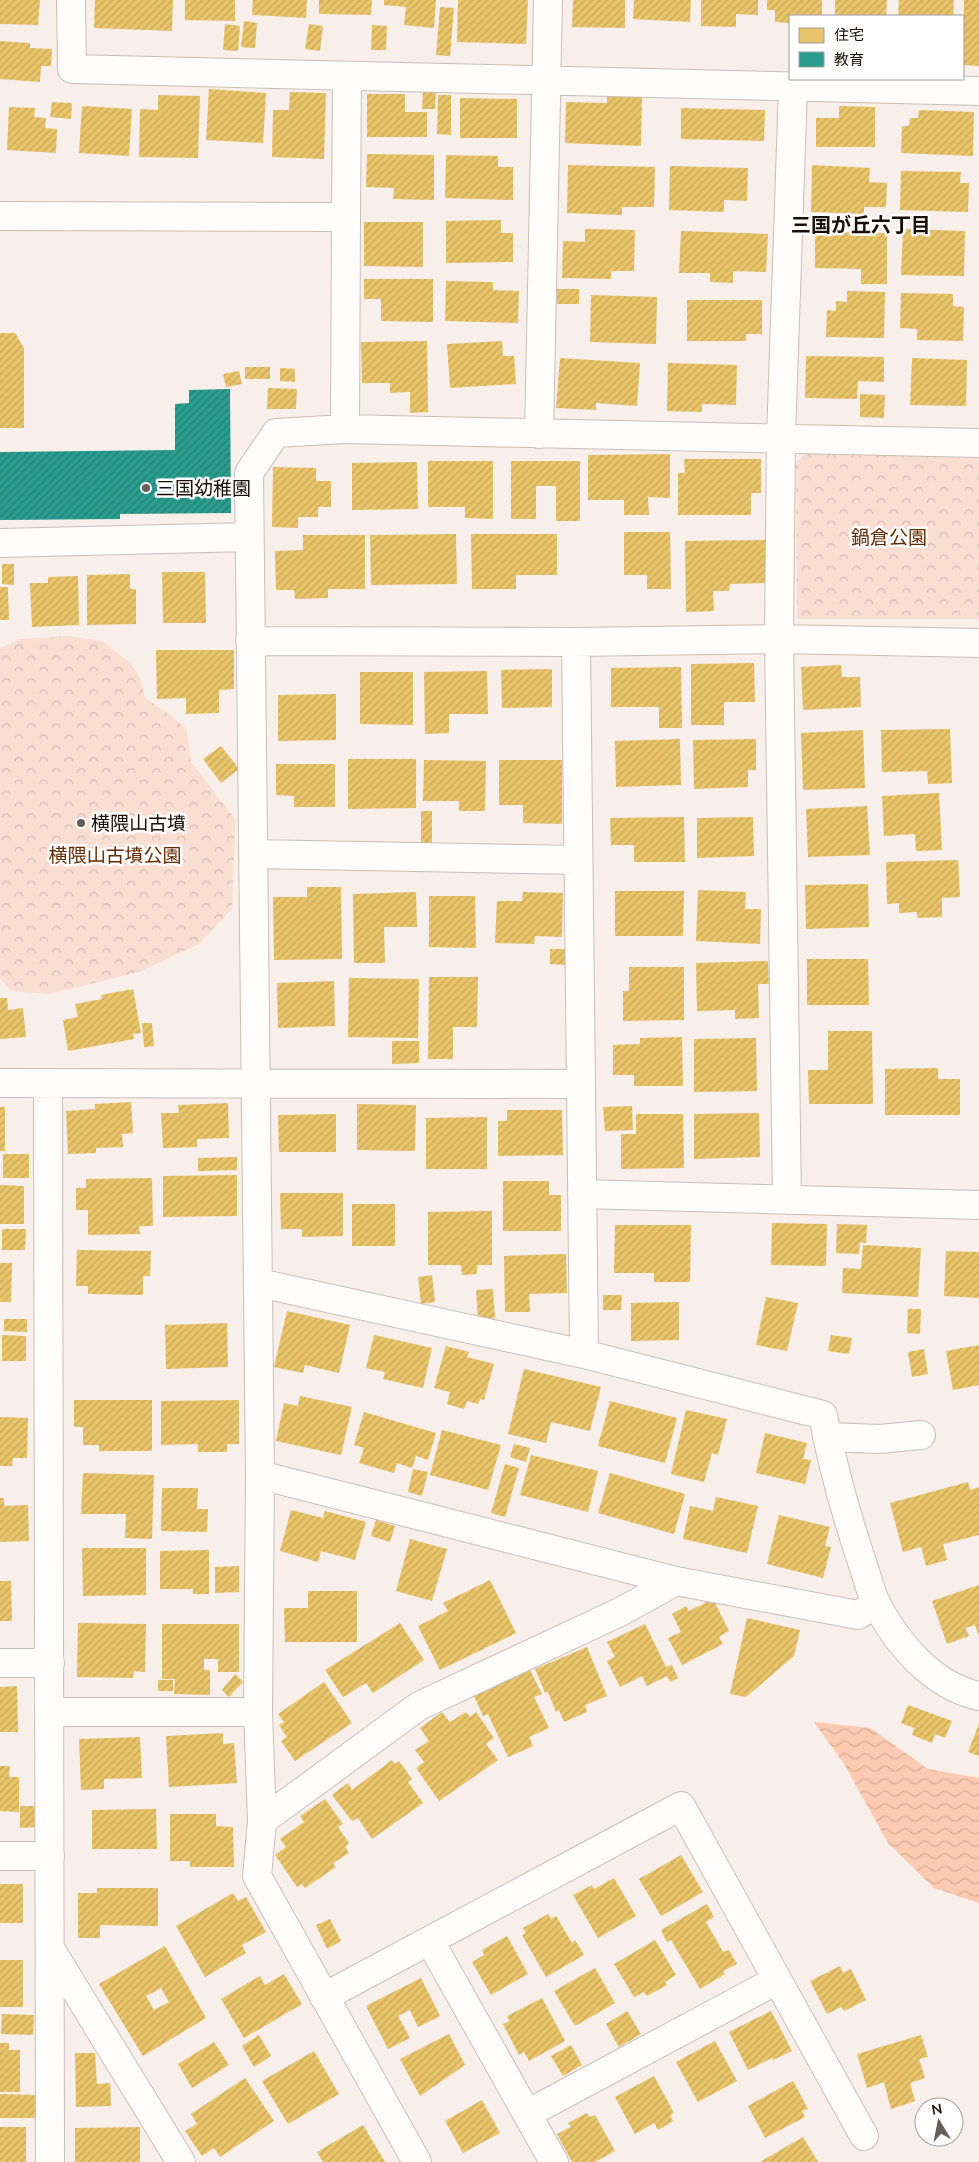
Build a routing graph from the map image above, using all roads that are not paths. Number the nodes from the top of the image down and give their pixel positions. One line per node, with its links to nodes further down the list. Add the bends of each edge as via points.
1 (71, 0): 3 (street, via 72,69)
2 (548, 0): 4 (street)
3 (347, 76): 4 (street); 8 (street)
4 (545, 81): 5 (street); 10 (street)
5 (794, 87): 6 (street); 11 (street)
6 (979, 91)
7 (0, 216): 8 (street)
8 (346, 217): 9 (street)
9 (345, 429): 10 (street); 13 (street, via 276,434 249,473)
10 (538, 434): 11 (street)
11 (781, 438): 12 (street); 15 (street)
12 (979, 443)
13 (249, 538): 14 (street); 16 (street)
14 (0, 543)
15 (779, 639): 17 (street); 18 (street); 26 (street)
16 (250, 641): 17 (street); 19 (street)
17 (576, 642): 20 (street)
18 (979, 643)
19 (253, 854): 20 (street); 23 (street)
20 (578, 860): 24 (street)
21 (48, 1082): 22 (street); 23 (street); 36 (street)
22 (0, 1083)
23 (256, 1083): 24 (street); 28 (street)
24 (580, 1084): 25 (street)
25 (582, 1194): 26 (street); 29 (street)
26 (787, 1200): 27 (street)
27 (979, 1205)
28 (259, 1283): 29 (street); 32 (street)
29 (584, 1354): 31 (street, via 823,1415)
30 (922, 1435): 31 (street, via 880,1439)
31 (827, 1437): 34 (street, via 837,1480)
32 (260, 1475): 33 (street); 39 (street)
33 (676, 1581): 34 (street, via 858,1615); 40 (street, via 622,1611 419,1706)
34 (877, 1604): 37 (street, via 908,1652 931,1673 964,1693)
35 (0, 1663): 36 (street)
36 (50, 1663): 38 (street)
37 (979, 1696)
38 (50, 1712): 39 (street); 42 (street)
39 (258, 1712): 40 (street)
40 (262, 1821): 46 (street, via 257,1876)
41 (0, 1856): 42 (street)
42 (50, 1856): 44 (street)
43 (430, 1941): 45 (street, via 680,1806); 46 (street); 47 (street)
44 (51, 1950): 49 (street); 50 (street)
45 (777, 1980): 47 (street); 48 (street)
46 (324, 1998): 51 (street)
47 (527, 2114): 52 (street)
48 (864, 2136)
49 (50, 2162)
50 (181, 2162)
51 (416, 2162)
52 (554, 2162)

